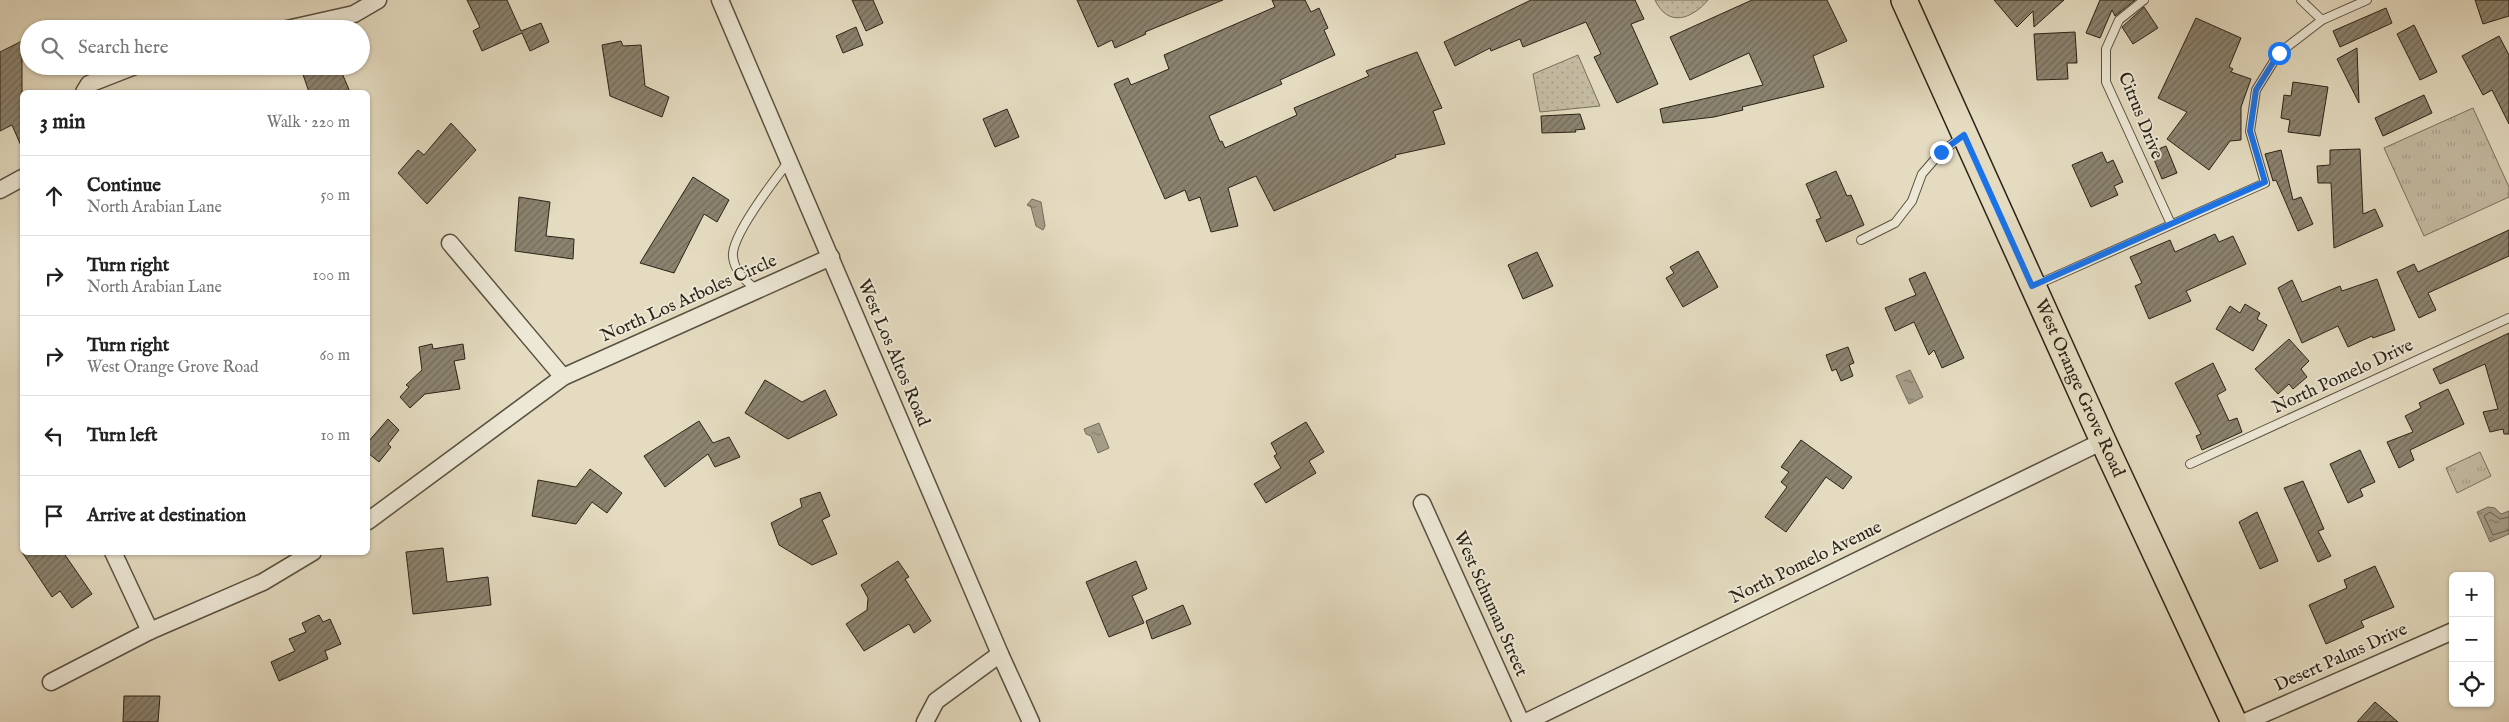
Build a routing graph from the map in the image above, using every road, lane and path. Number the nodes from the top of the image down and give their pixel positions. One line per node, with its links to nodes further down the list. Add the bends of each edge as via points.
1 (378, 0): 7 (street, via 354,14)
2 (720, 0): 12 (street, West Los Altos Road)
3 (1904, 0): 11 (main road, West Orange Grove Road)
4 (2144, 0): 15 (lane, Citrus Drive, via 2118,20 2106,49 2106,82)
5 (2300, 0): 8 (lane)
6 (2367, 0): 8 (lane)
7 (327, 20)
8 (2322, 20): 15 (lane, via 2279,53 2256,90 2250,131 2265,182)
9 (112, 75): 10 (street, via 89,84)
10 (85, 90)
11 (1964, 135): 16 (lane, via 1941,152 1922,174 1912,201 1895,223); 19 (main road, West Orange Grove Road)
12 (789, 161): 18 (street, West Los Altos Road); 20 (lane, via 762,197 732,256 739,276)
13 (20, 179): 14 (street)
14 (0, 190)
15 (2170, 224): 19 (lane)
16 (1861, 240)
17 (450, 243): 22 (street)
18 (831, 258): 20 (street, North Los Arboles Circle); 31 (street, West Los Altos Road)
19 (2032, 286): 23 (main road, West Orange Grove Road)
20 (757, 290): 22 (street, North Los Arboles Circle)
21 (2509, 318): 24 (lane, North Pomelo Drive)
22 (563, 377): 26 (street, North Los Arboles Circle)
23 (2103, 441): 36 (street, North Pomelo Avenue); 37 (main road, West Orange Grove Road)
24 (2190, 464)
25 (1422, 503): 35 (street, West Schuman Street)
26 (370, 520)
27 (114, 555): 29 (street)
28 (308, 555): 29 (street, via 263,582)
29 (150, 630): 32 (street)
30 (2449, 634): 38 (street, Desert Palms Drive)
31 (1000, 654): 33 (street, via 936,701); 34 (street, West Los Altos Road)
32 (52, 682)
33 (925, 722)
34 (1031, 722)
35 (1521, 722)
36 (1526, 722)
37 (2234, 722)
38 (2245, 722)

